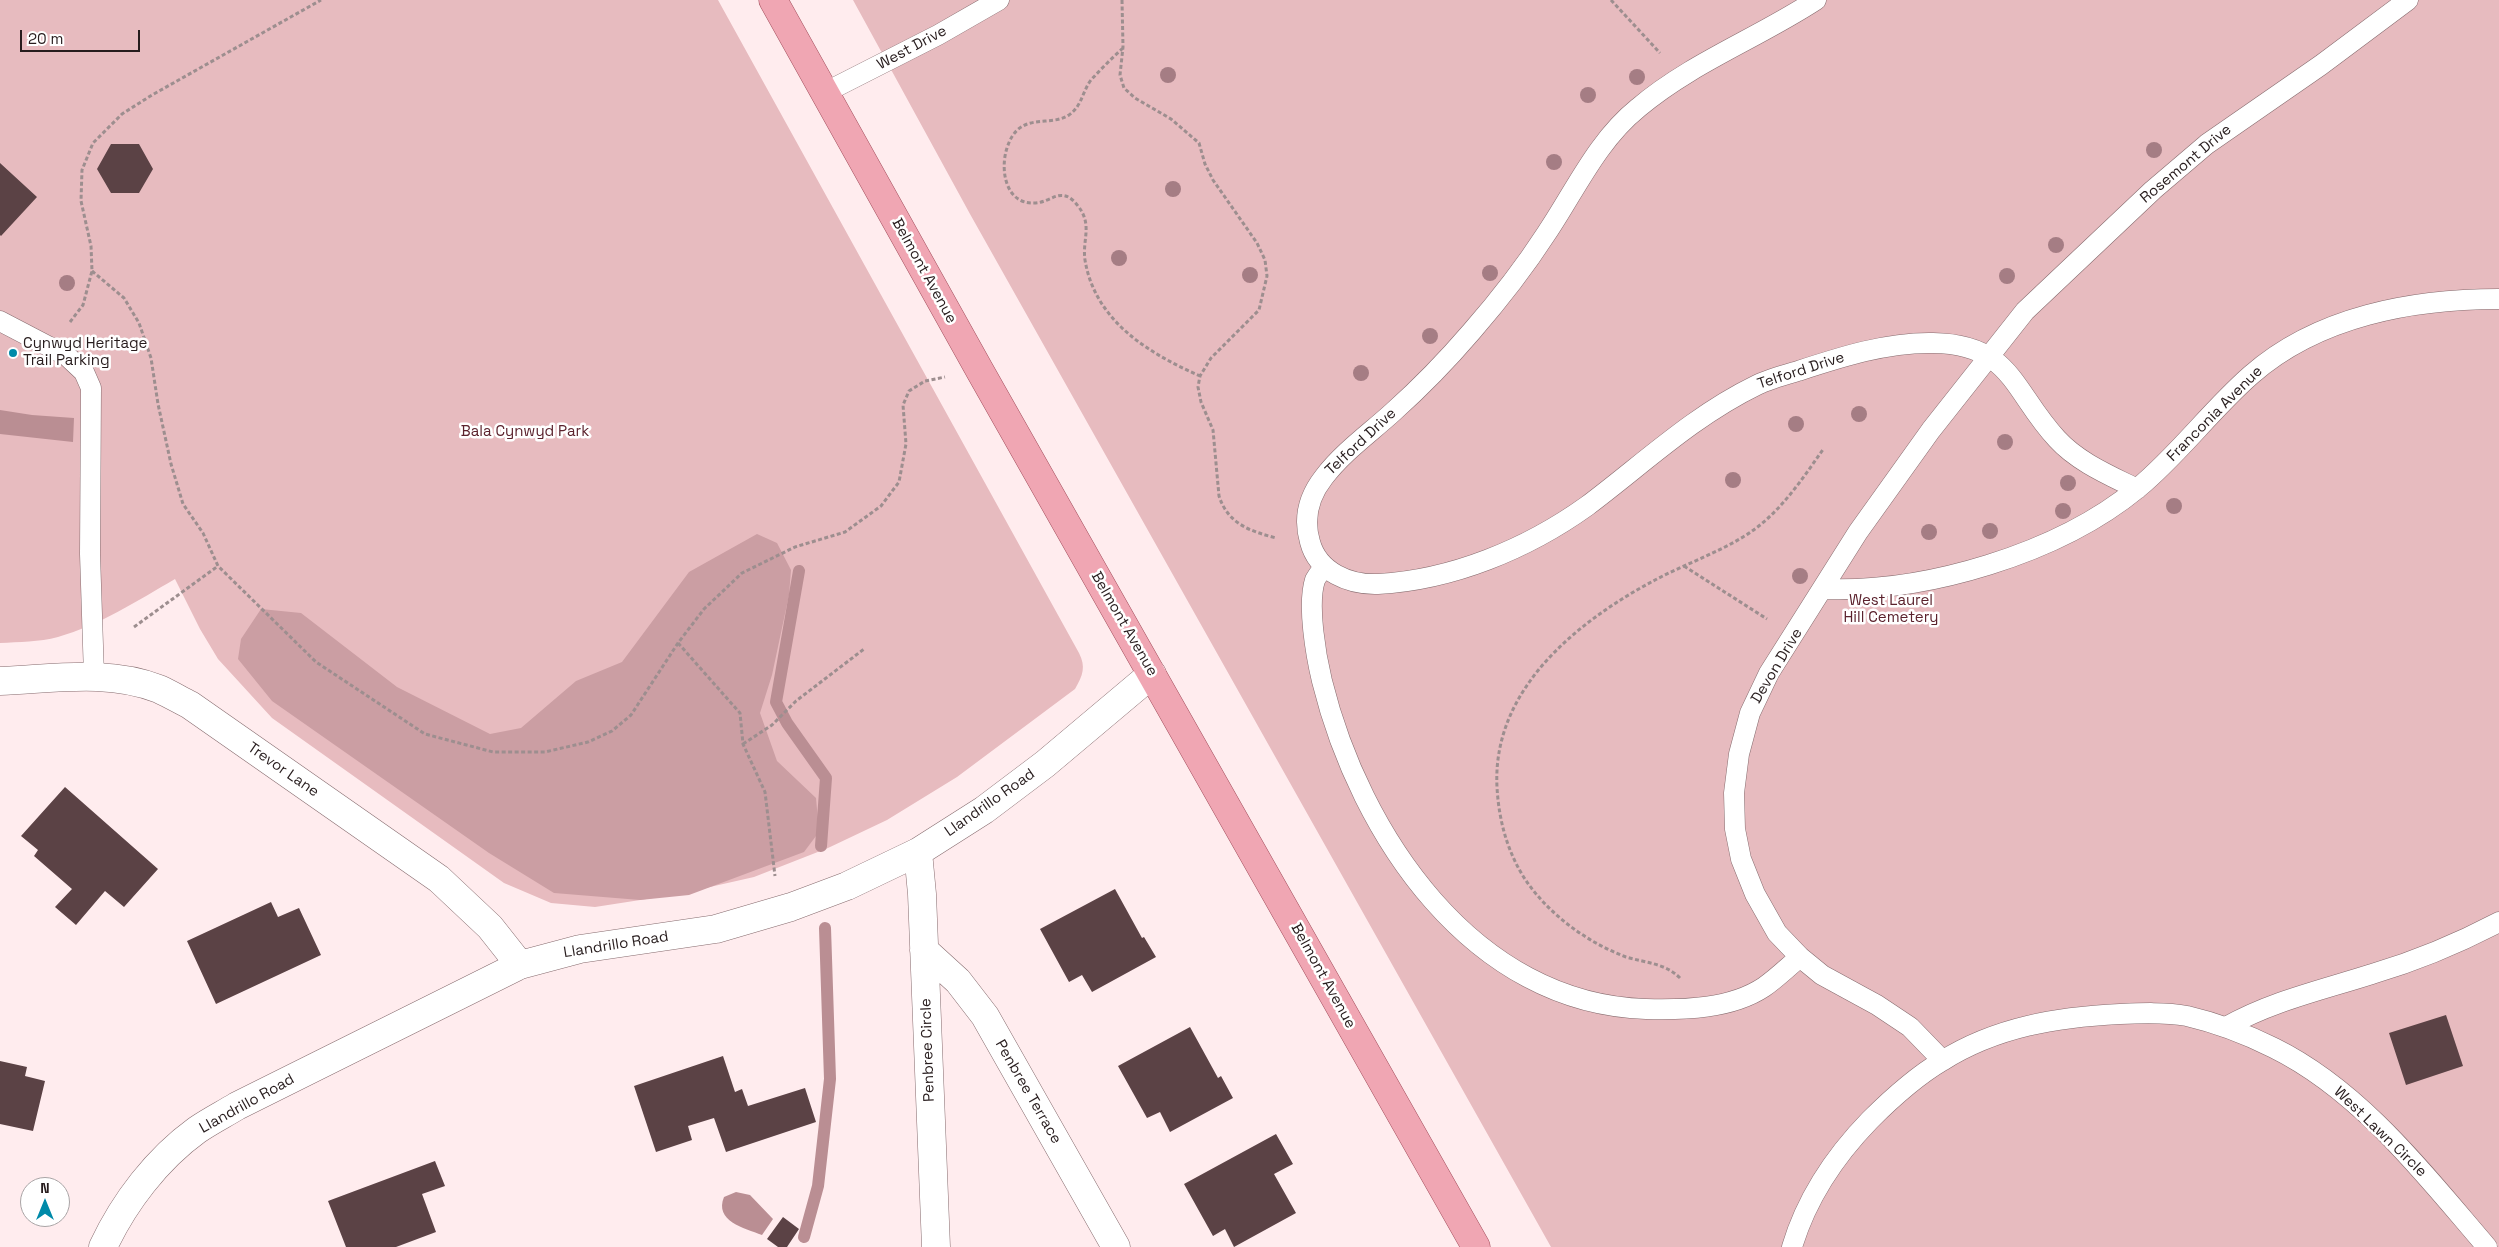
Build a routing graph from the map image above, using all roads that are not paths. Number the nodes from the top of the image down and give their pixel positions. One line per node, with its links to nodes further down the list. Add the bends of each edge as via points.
1 (773, 0): 5 (main road, Belmont Avenue)
2 (998, 0): 5 (lane, West Drive, via 938,35)
3 (1816, 0): 10 (lane, Telford Drive, via 1681,76 1634,110 1611,134 1541,242 1472,331 1422,385 1332,467 1317,486 1308,503 1306,524 1310,542)
4 (2408, 0): 8 (lane, Rosemont Drive, via 2200,150 2061,275 2025,311)
5 (824, 93): 12 (main road, Belmont Avenue)
6 (2499, 299): 9 (lane, Franconia Avenue, via 2422,305 2374,313 2326,329 2292,346 2252,374 2183,448)
7 (0, 321): 13 (lane, via 67,356 84,372 90,388)
8 (1989, 357): 9 (lane, via 2011,374 2036,414 2059,442 2092,466); 10 (lane, Telford Drive, via 1966,347 1919,343 1873,349 1760,383 1713,409 1671,438 1585,507 1511,550 1460,569 1408,582 1368,584 1344,580); 11 (lane, Devon Drive, via 1893,481)
9 (2137, 489): 11 (lane, Franconia Avenue, via 2095,520 2051,542 1997,562 1894,586)
10 (1324, 568): 18 (lane, via 1315,580 1314,633 1328,706 1342,748 1373,814 1405,866 1441,909 1493,957 1522,976 1587,1001 1626,1008 1668,1010 1731,1001 1762,988)
11 (1823, 589): 18 (lane, Devon Drive, via 1770,673 1750,712 1739,754 1734,793 1735,829 1741,859 1755,894 1777,933)
12 (1152, 674): 15 (street, Llandrillo Road, via 1045,764 984,810); 25 (main road, Belmont Avenue)
13 (94, 676): 14 (street, Trevor Lane); 19 (street, Trevor Lane, via 159,689 198,711 439,880 490,927)
14 (0, 681)
15 (918, 852): 17 (street, Penbree Circle); 19 (street, Llandrillo Road, via 847,886 716,929 580,949)
16 (2499, 922): 20 (lane, via 2431,954 2275,1003)
17 (924, 950): 23 (street, Penbree Circle); 24 (street, Penbree Terrace, via 958,981 985,1016)
18 (1800, 957): 21 (lane, Devon Drive, via 1822,975 1910,1027)
19 (520, 965): 22 (street, Llandrillo Road, via 237,1106 198,1130 145,1181 124,1209)
20 (2226, 1026): 21 (lane, West Lawn Circle, via 2184,1016 2140,1013 2082,1016 2034,1023 1992,1036); 27 (lane, West Lawn Circle, via 2276,1049 2328,1082 2414,1163)
21 (1942, 1060): 26 (lane, West Lawn Circle, via 1898,1092 1833,1162 1811,1196)
22 (103, 1247)
23 (936, 1247)
24 (1116, 1247)
25 (1476, 1247)
26 (1792, 1247)
27 (2487, 1247)

